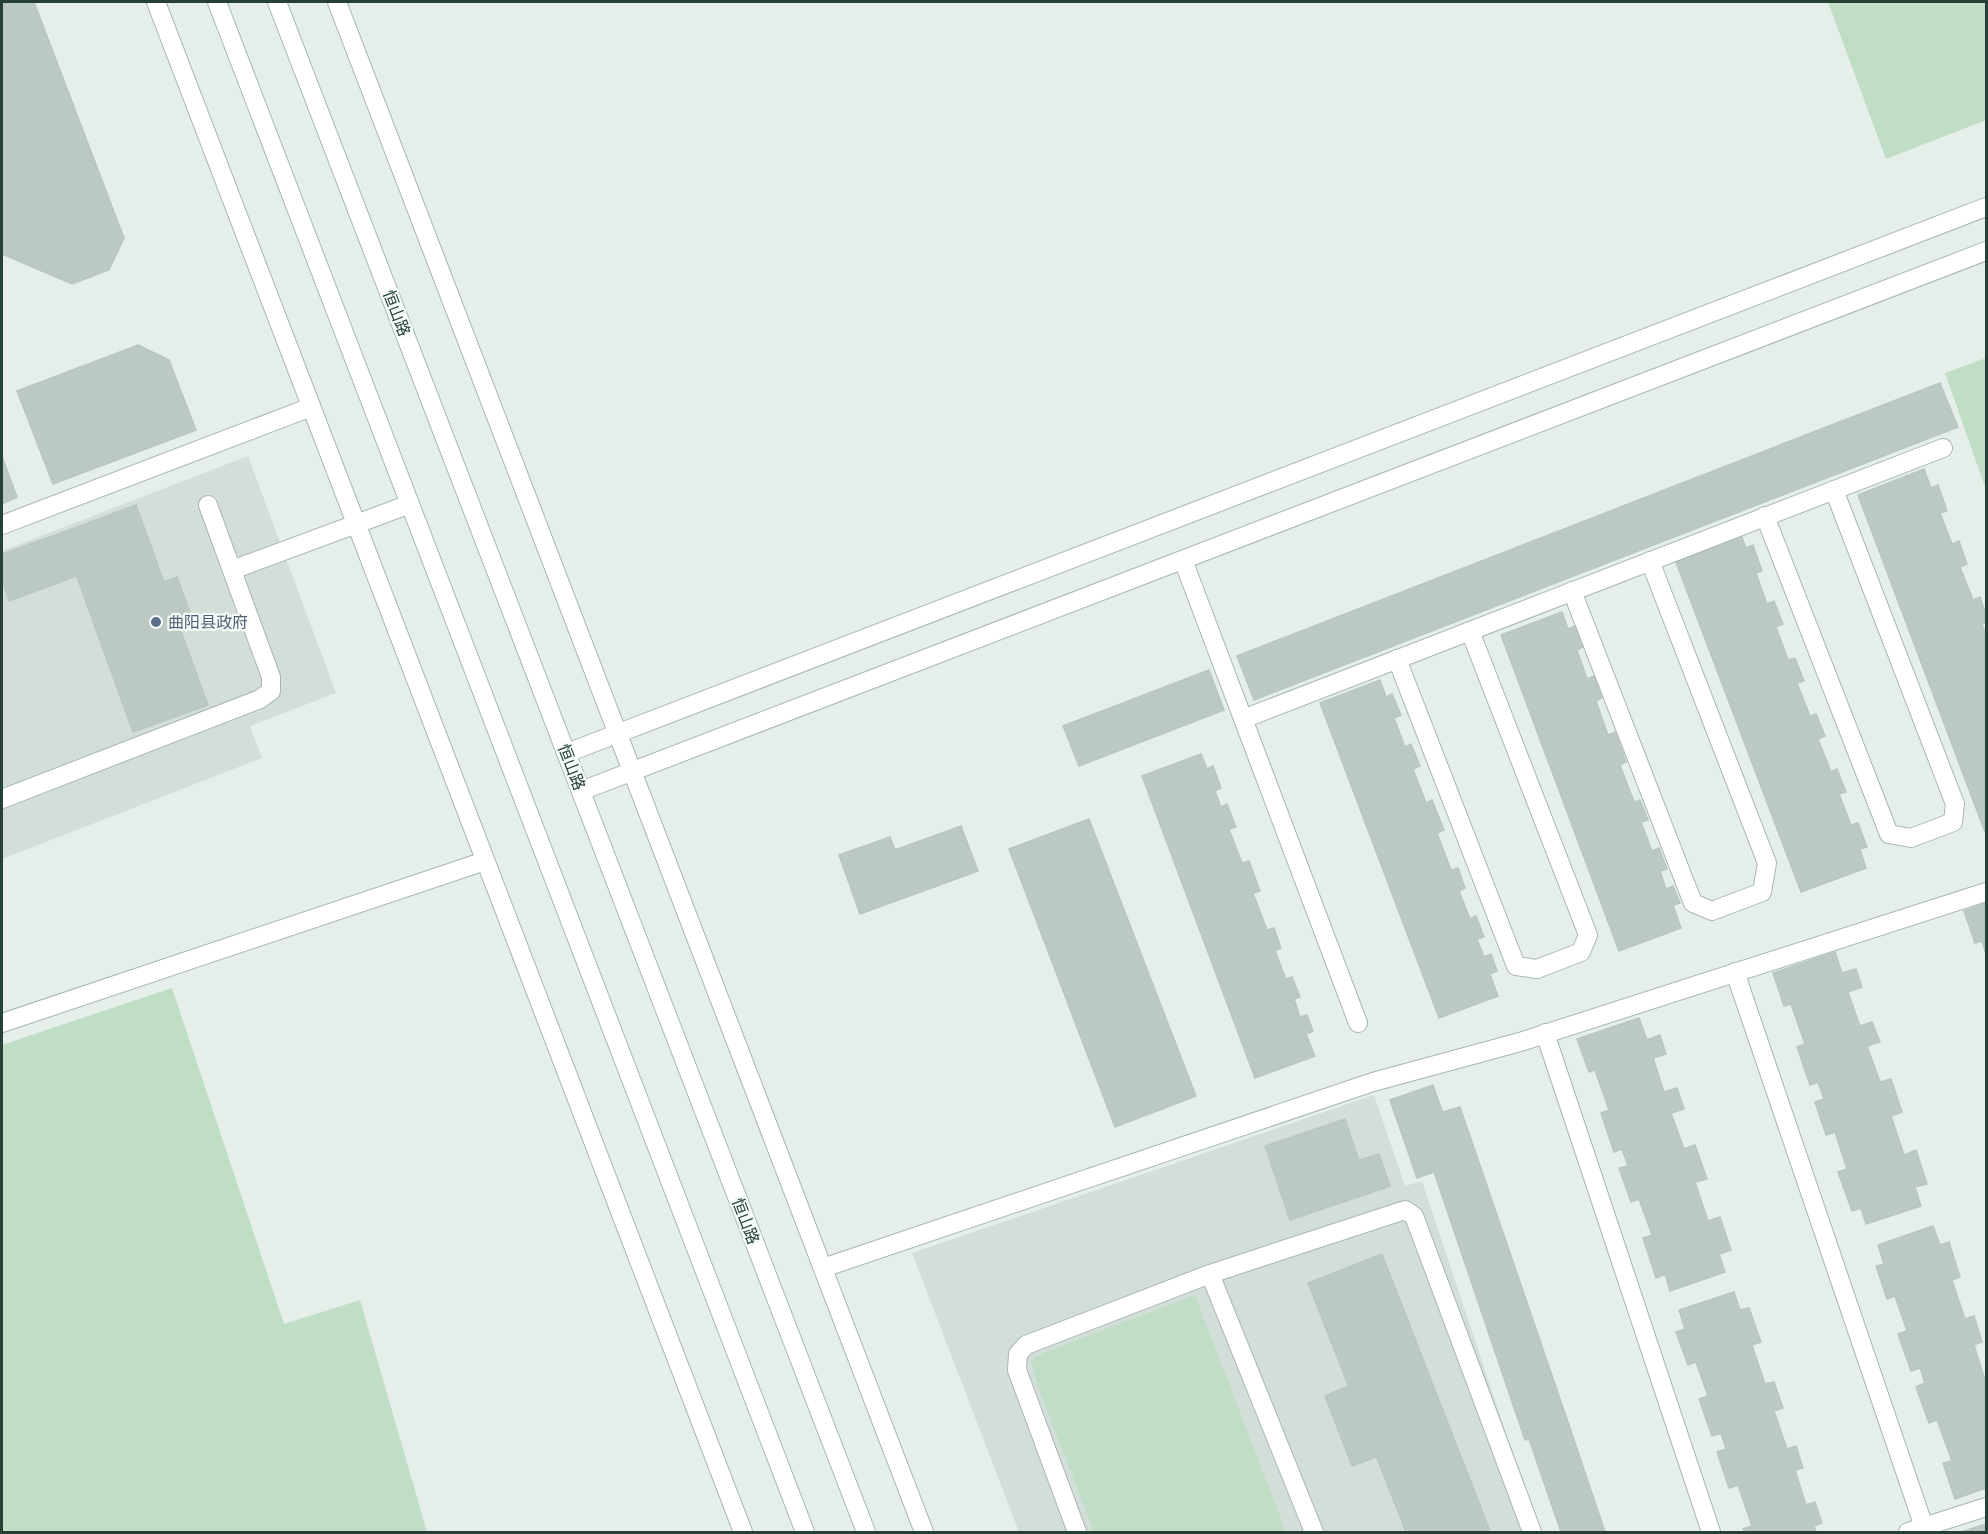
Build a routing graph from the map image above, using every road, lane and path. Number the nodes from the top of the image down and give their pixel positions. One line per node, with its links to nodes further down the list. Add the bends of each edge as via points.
1 (156, 2): 7 (street)
2 (217, 2): 10 (street)
3 (277, 2): 23 (street, 恒山路)
4 (337, 2): 22 (street)
5 (1986, 207): 22 (street)
6 (1986, 251): 15 (street)
7 (311, 406): 13 (street); 14 (street)
8 (1943, 448): 9 (street)
9 (1834, 490): 12 (street); 12 (street, via 1955,804 1953,822 1911,838 1889,834)
10 (410, 504): 13 (street); 38 (street)
11 (208, 505): 17 (street)
12 (1765, 516): 16 (street)
13 (356, 524): 17 (street); 27 (street)
14 (2, 525)
15 (1183, 560): 21 (street); 24 (street)
16 (1650, 561): 18 (street); 18 (street, via 1767,863 1762,892 1712,911 1693,903)
17 (232, 570): 26 (street, via 271,677 271,690 260,699)
18 (1572, 591): 19 (street)
19 (1470, 631): 20 (street); 20 (street, via 1588,935 1581,952 1536,969 1515,966)
20 (1397, 659): 21 (street)
21 (1243, 718): 31 (street)
22 (618, 733): 23 (street); 24 (street)
23 (567, 753): 25 (street, 恒山路)
24 (633, 771): 25 (street); 33 (street)
25 (581, 791): 39 (street, 恒山路)
26 (2, 799)
27 (485, 861): 30 (street); 37 (street)
28 (1986, 892): 29 (street)
29 (1736, 972): 32 (street); 36 (street)
30 (2, 1023)
31 (1358, 1023)
32 (1545, 1033): 33 (street, via 1373,1082); 44 (street)
33 (823, 1268): 40 (street)
34 (1210, 1274): 41 (street, via 1026,1345 1018,1354 1017,1370); 42 (street); 43 (street, via 1389,1214 1405,1210 1414,1216)
35 (1986, 1507): 36 (street)
36 (1916, 1530)
37 (743, 1533)
38 (805, 1533)
39 (866, 1533)
40 (924, 1533)
41 (1077, 1533)
42 (1314, 1533)
43 (1532, 1533)
44 (1712, 1533)

